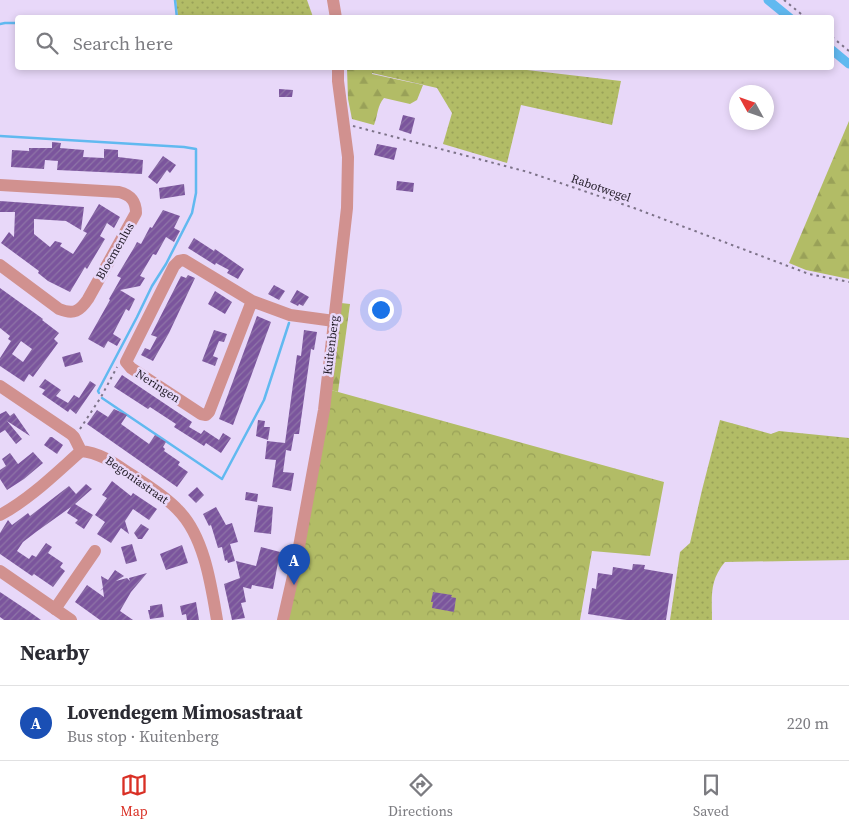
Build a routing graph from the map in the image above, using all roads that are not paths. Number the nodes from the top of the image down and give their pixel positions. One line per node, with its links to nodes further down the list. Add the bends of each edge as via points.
1 (333, 0): 2 (street)
2 (336, 15)
3 (338, 70): 7 (street, Kuitenberg, via 348,157 348,192)
4 (0, 185): 5 (street, Bloemenlus, via 120,192 132,197 136,204 132,222 88,299 76,311 59,309)
5 (0, 265)
6 (252, 301): 6 (street, Neringen, via 181,260 174,266 126,362 206,415); 7 (street, Neringen, via 290,315)
7 (334, 321): 16 (street, Kuitenberg, via 324,410)
8 (1, 389): 9 (street, via 74,437)
9 (81, 451): 10 (street, via 47,482); 15 (street, Begoniastraat, via 108,459 163,497 184,516 197,538 204,559)
10 (0, 515)
11 (95, 551): 13 (street)
12 (0, 571): 13 (street)
13 (55, 609): 14 (street)
14 (71, 620)
15 (217, 620)
16 (284, 620)

